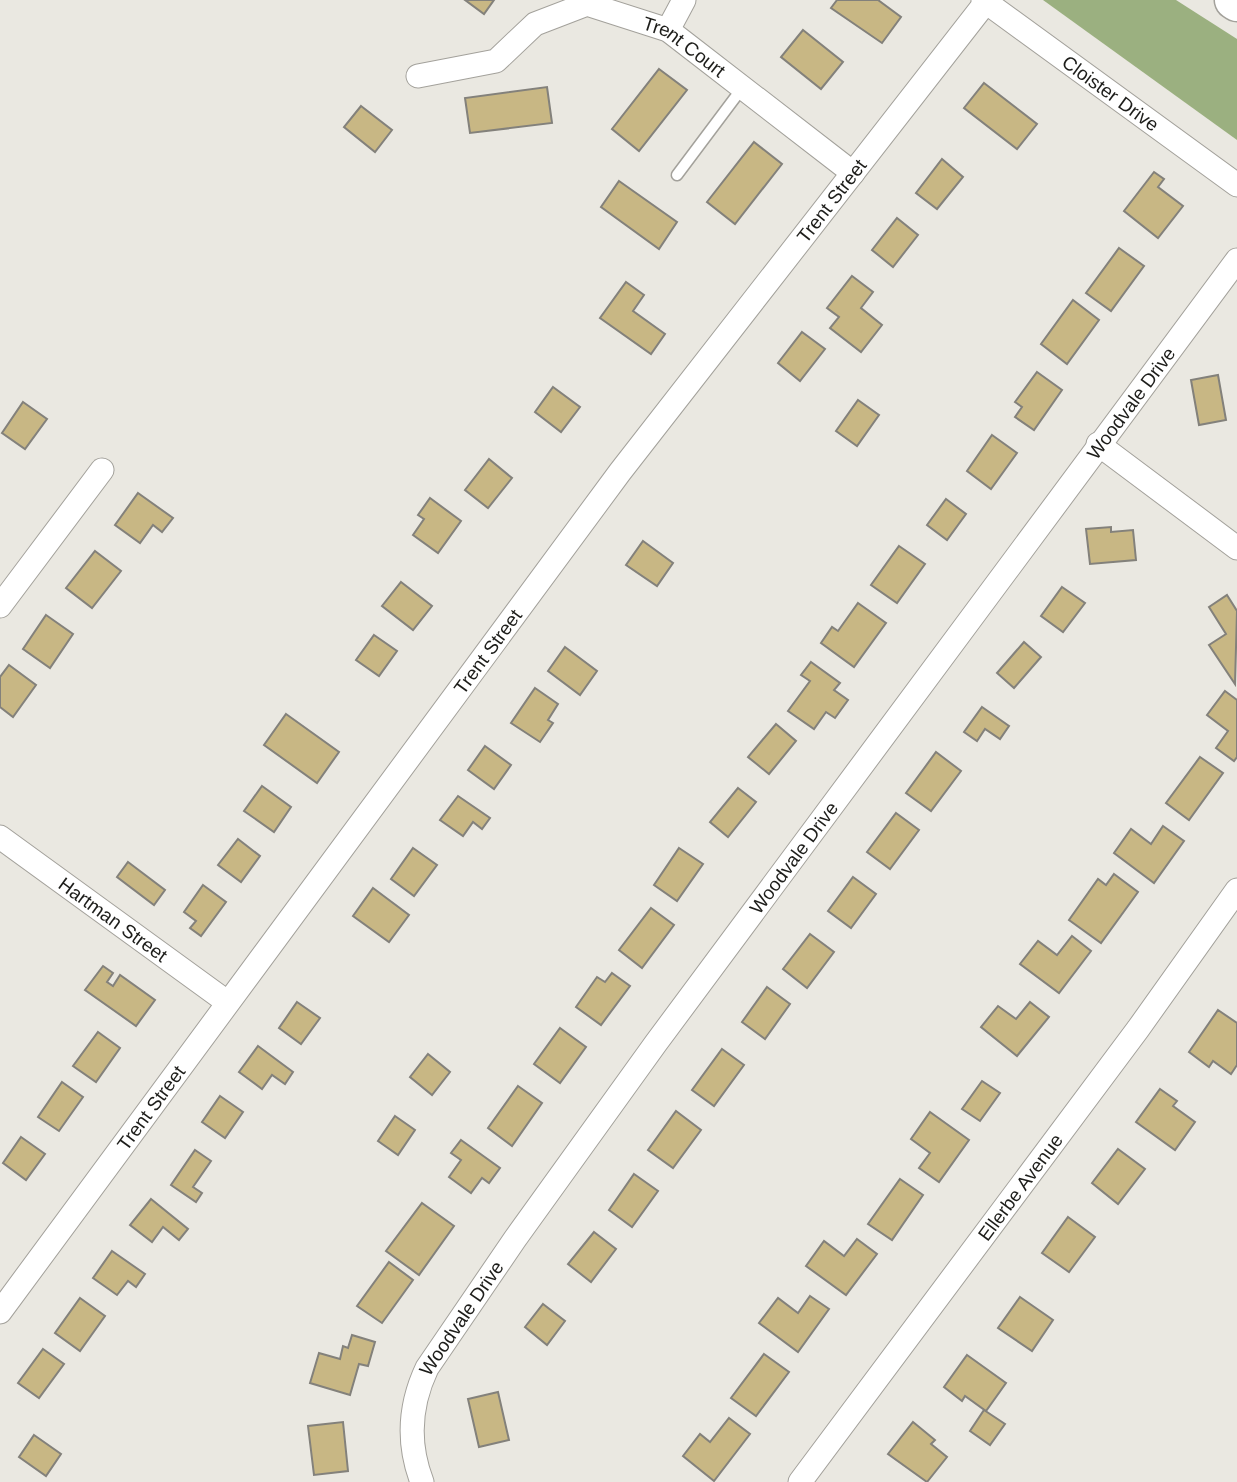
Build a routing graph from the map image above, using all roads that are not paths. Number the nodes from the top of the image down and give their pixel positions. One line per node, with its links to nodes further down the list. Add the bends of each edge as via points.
1 (985, 1): 5 (street, Trent Street); 7 (street, Cloister Drive)
2 (676, 14): 3 (street, Trent Court, via 587,5 535,24 496,61); 4 (street, Trent Court)
3 (418, 76)
4 (743, 87): 5 (street, Trent Court); 6 (lane)
5 (853, 173): 15 (street, Trent Street, via 620,471)
6 (677, 175)
7 (1237, 185)
8 (1237, 260): 9 (street, Woodvale Drive)
9 (1098, 444): 11 (street); 17 (street, Woodvale Drive, via 656,1043 427,1368 418,1388 411,1432)
10 (102, 470): 12 (street)
11 (1237, 548)
12 (0, 606)
13 (0, 837): 15 (street, Hartman Street)
14 (1237, 890): 18 (street, Ellerbe Avenue)
15 (227, 1002): 16 (street, Trent Street)
16 (0, 1312)
17 (422, 1482)
18 (800, 1482)

